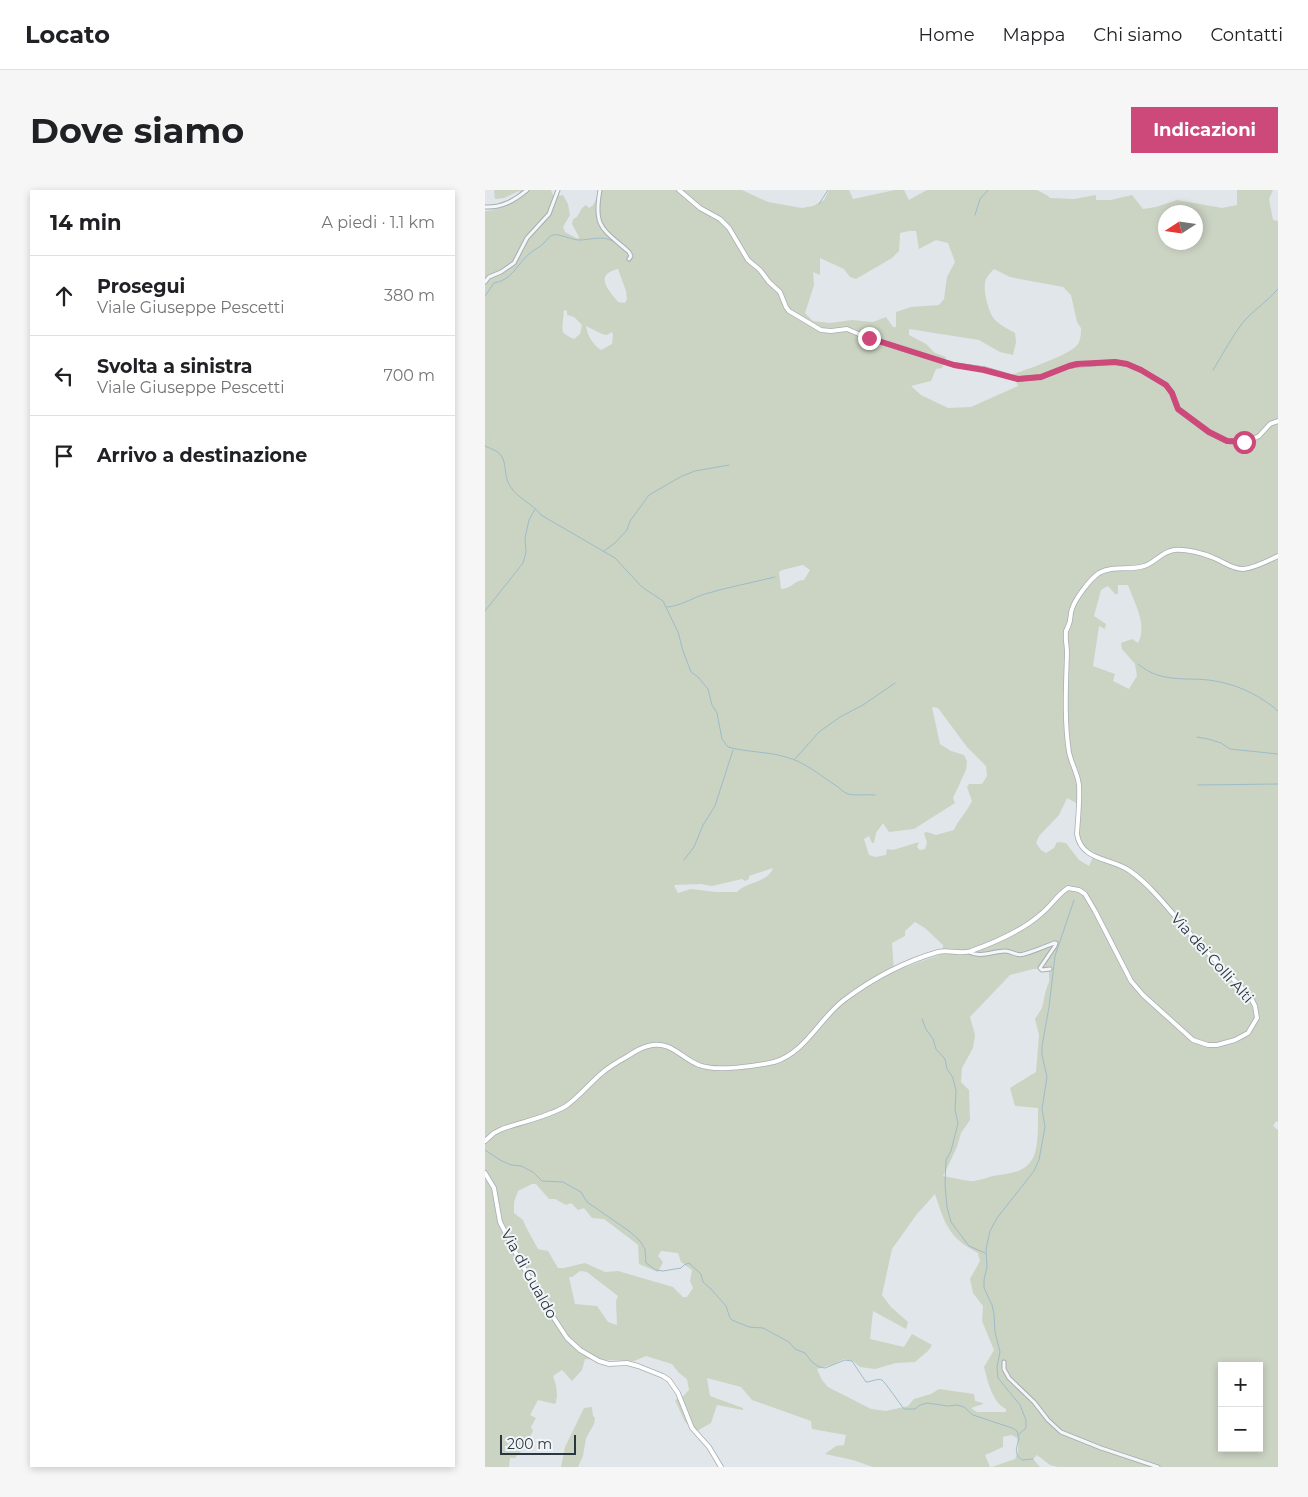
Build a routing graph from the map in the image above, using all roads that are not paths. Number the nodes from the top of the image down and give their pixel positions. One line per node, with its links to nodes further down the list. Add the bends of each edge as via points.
1 (527, 190): 5 (street, via 509,203)
2 (558, 190): 7 (street, via 549,214 527,238 514,264)
3 (600, 190): 6 (street, via 598,219 629,252)
4 (679, 190): 8 (street, via 729,228 748,260 780,292 789,312 821,330 847,329 954,365 1018,379 1041,377 1077,364 1127,364 1166,385 1178,409 1227,441 1249,441)
5 (485, 207)
6 (629, 259)
7 (485, 282)
8 (1278, 421)
9 (1278, 556): 10 (street, Via dei Colli Alti, via 1240,569 1214,558 1173,550 1142,567 1102,572 1075,603 1065,642 1069,753 1079,786 1078,841 1087,853 1126,868 1141,878 1251,998 1257,1018 1248,1033 1217,1045 1208,1046 1193,1040 1131,981 1085,894 1073,888 1064,890 1025,927)
10 (969, 952): 11 (street, via 982,955 1009,951 1023,955 1054,942 1055,946 1041,968); 12 (street, Via dei Colli Alti, via 939,952 882,975 831,1010 801,1046 781,1059 736,1068 705,1067 690,1061 670,1046 649,1045 604,1072 565,1106 502,1129)
11 (1050, 969)
12 (485, 1141)
13 (485, 1173): 15 (street, Via di Gualdo, via 494,1188 501,1222 520,1261 539,1297 567,1338 599,1361 627,1363 669,1380 693,1428)
14 (1004, 1362): 16 (street, via 1009,1378 1061,1432)
15 (721, 1467)
16 (1157, 1467)

